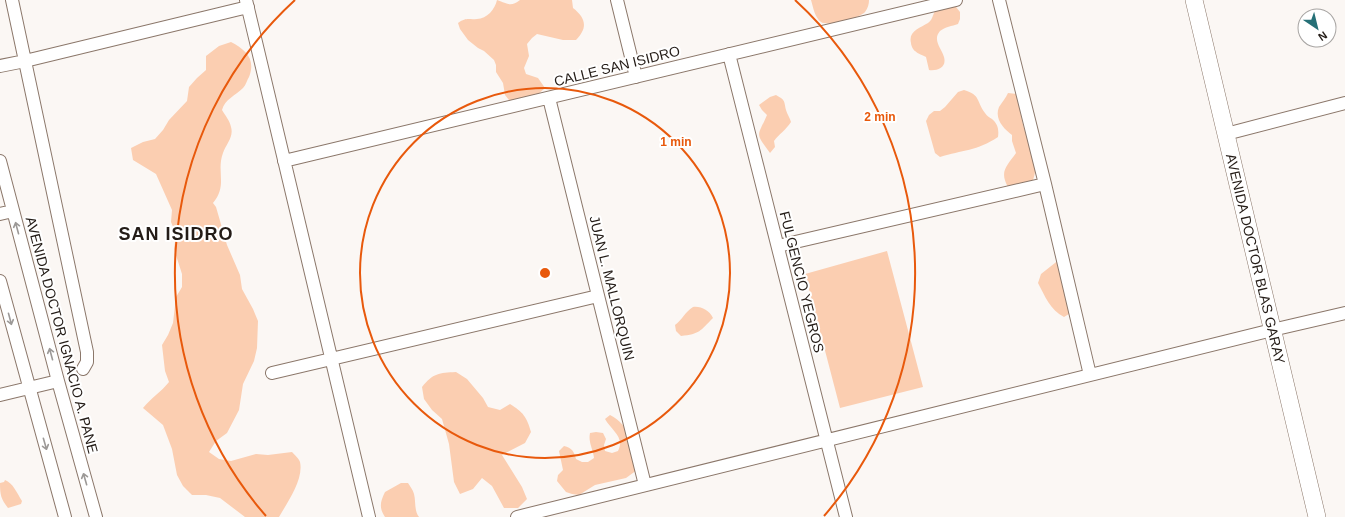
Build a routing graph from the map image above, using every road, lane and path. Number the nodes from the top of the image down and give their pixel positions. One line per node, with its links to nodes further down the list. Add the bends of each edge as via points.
1 (12, 0): 8 (street)
2 (618, 0): 10 (street)
3 (956, 0): 7 (street, CALLE SAN ISIDRO)
4 (999, 0): 16 (street)
5 (1194, 0): 13 (street, AVENIDA DOCTOR BLAS GARAY)
6 (247, 4): 8 (street); 15 (street)
7 (729, 54): 10 (street, CALLE SAN ISIDRO); 19 (street, FULGENCIO YEGROS)
8 (25, 61): 9 (street); 25 (street, via 87,352 87,362)
9 (0, 66)
10 (636, 76): 11 (street, CALLE SAN ISIDRO)
11 (549, 98): 15 (street, CALLE SAN ISIDRO); 21 (street, JUAN L. MALLORQUIN)
12 (1345, 103): 13 (street)
13 (1226, 134): 23 (street, AVENIDA DOCTOR BLAS GARAY)
14 (0, 161): 17 (street, AVENIDA DOCTOR IGNACIO A. PANE)
15 (284, 161): 24 (street)
16 (1045, 184): 19 (street); 27 (street)
17 (13, 211): 18 (street); 28 (street, AVENIDA DOCTOR IGNACIO A. PANE, one-way to 17)
18 (0, 214)
19 (778, 246): 31 (street, FULGENCIO YEGROS)
20 (0, 281): 29 (street, one-way to 29)
21 (598, 296): 24 (street); 32 (street, JUAN L. MALLORQUIN)
22 (1345, 314): 23 (street)
23 (1272, 330): 27 (street); 38 (street, AVENIDA DOCTOR BLAS GARAY)
24 (332, 359): 26 (street); 35 (street)
25 (83, 369)
26 (272, 374)
27 (1090, 375): 31 (street)
28 (58, 381): 29 (street); 34 (street, AVENIDA DOCTOR IGNACIO A. PANE, one-way to 28)
29 (29, 388): 30 (street); 33 (street, one-way to 33)
30 (0, 395)
31 (827, 440): 32 (street); 37 (street, FULGENCIO YEGROS)
32 (645, 485): 36 (street)
33 (65, 517)
34 (96, 517)
35 (370, 517)
36 (517, 517)
37 (846, 517)
38 (1317, 517)

